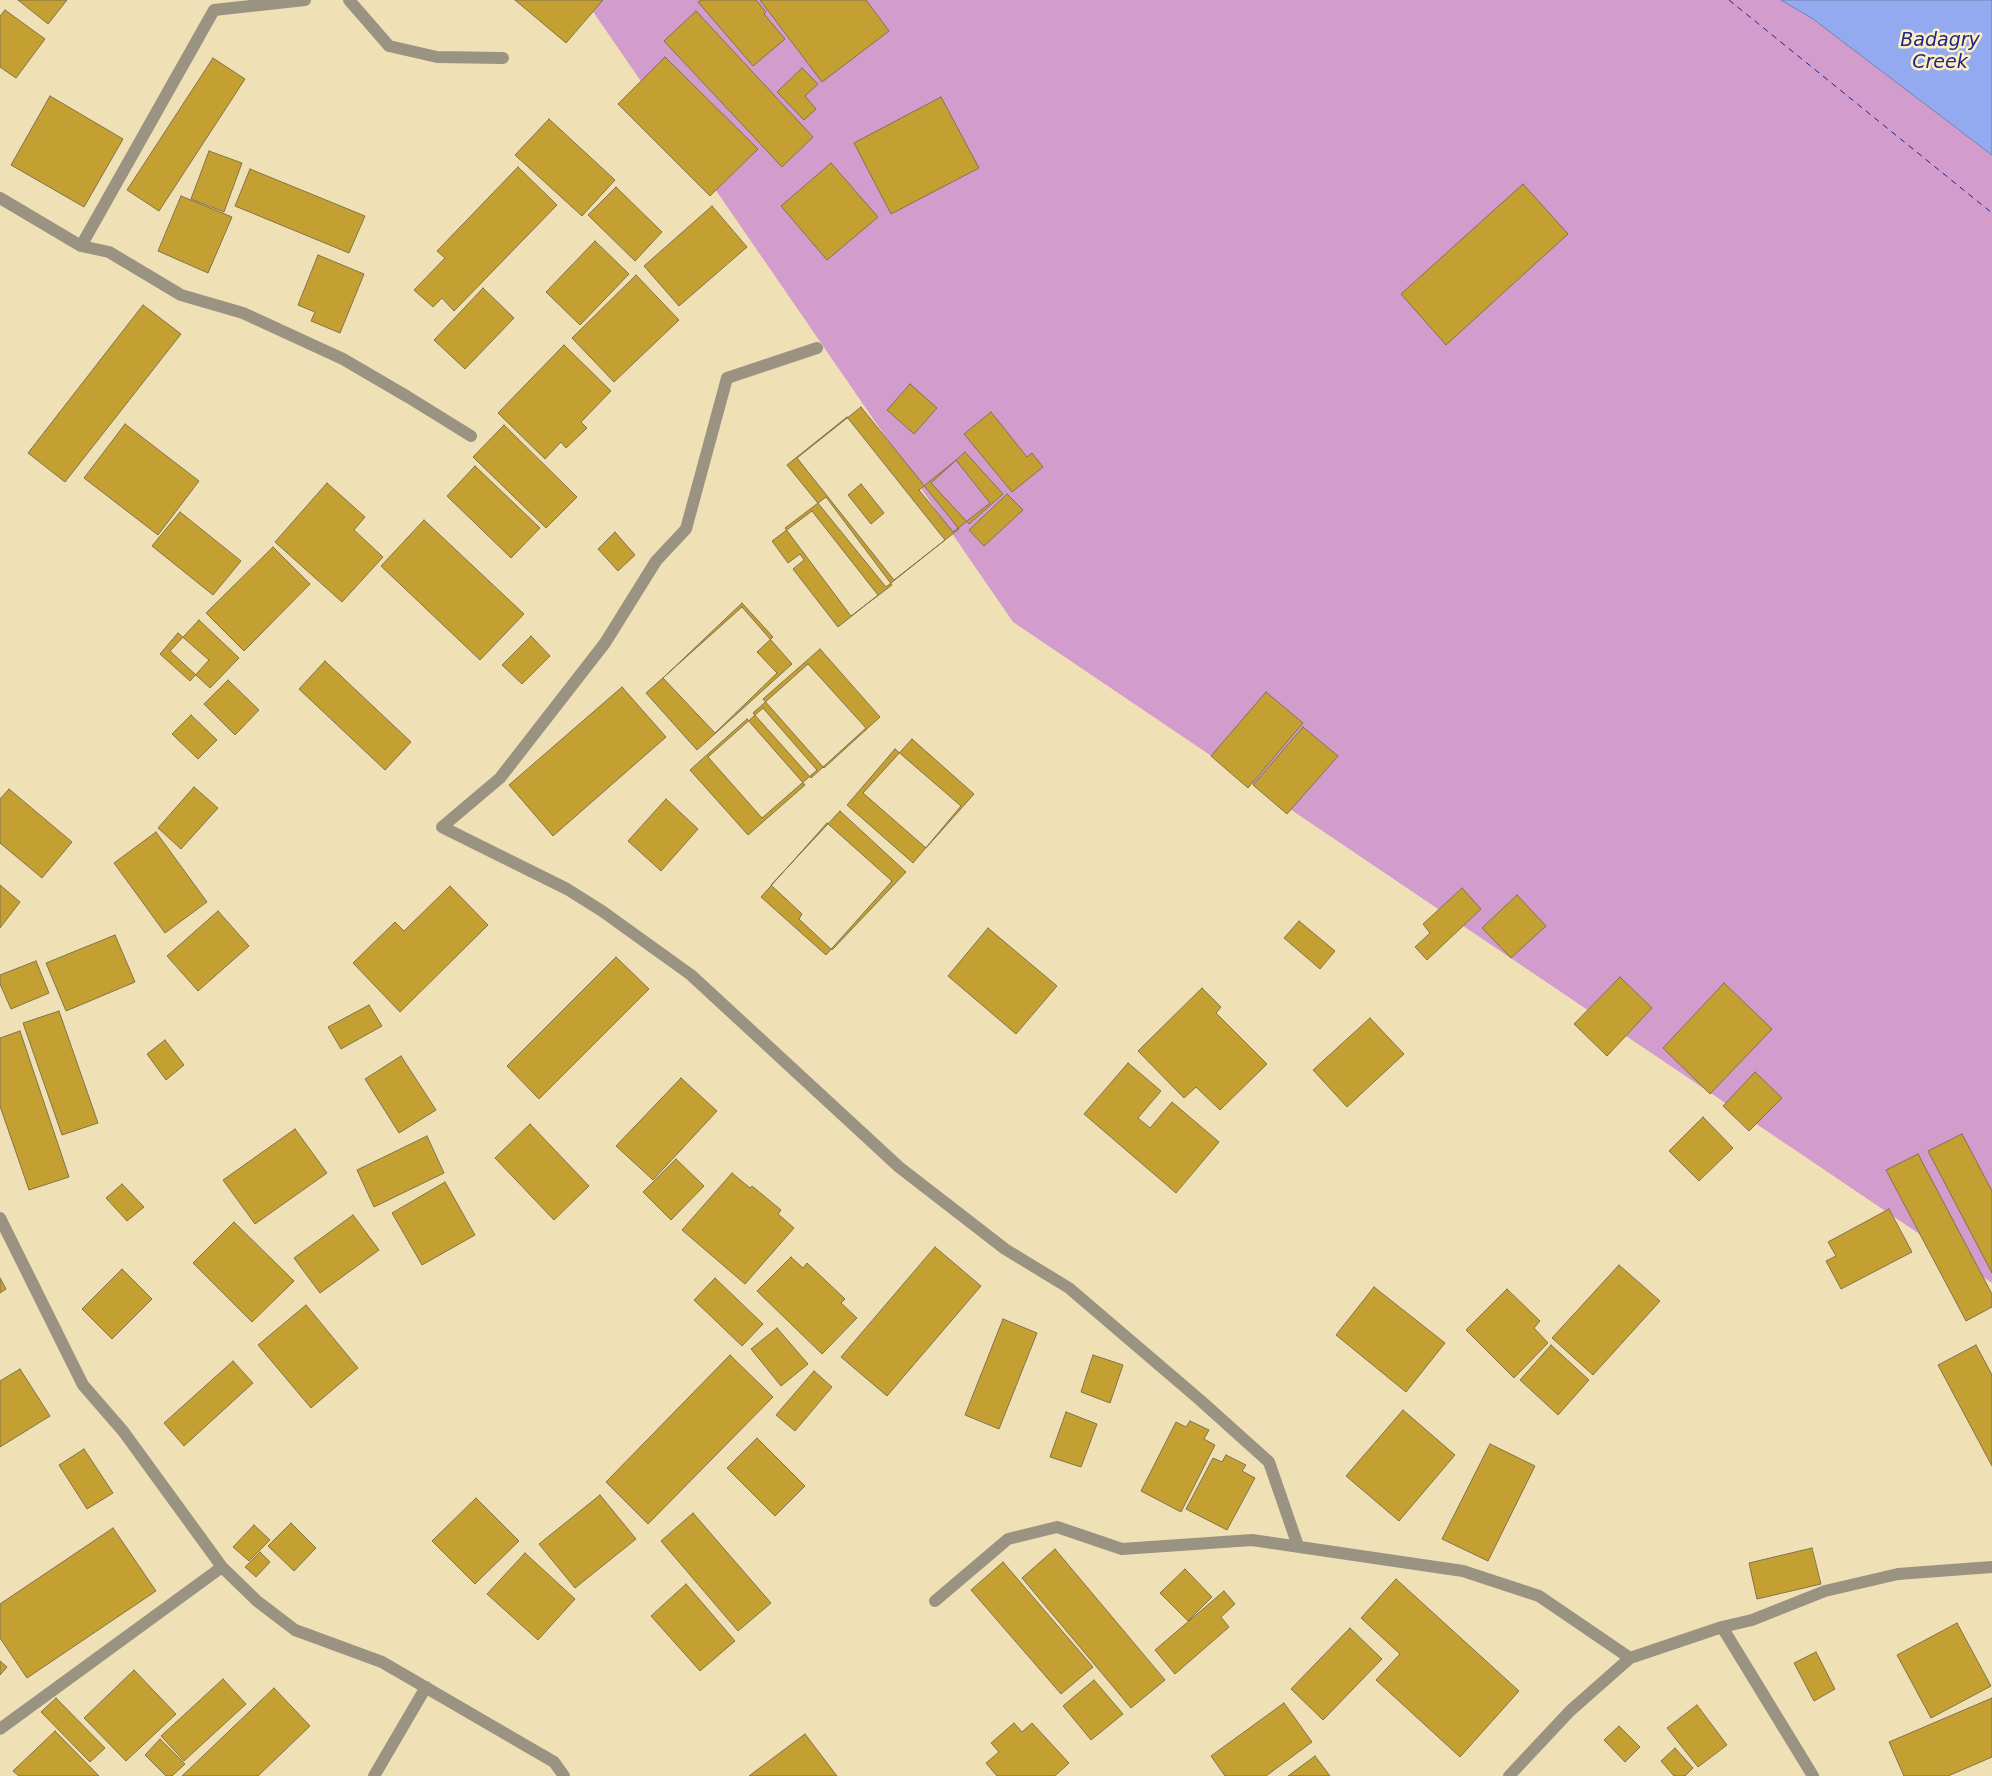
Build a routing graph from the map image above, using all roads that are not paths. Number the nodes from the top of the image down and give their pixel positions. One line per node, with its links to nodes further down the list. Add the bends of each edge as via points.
1 (305, 0): 5 (street, via 214,10)
2 (349, 0): 3 (street, via 389,46 437,57)
3 (503, 58)
4 (0, 198): 5 (street)
5 (81, 246): 7 (street, via 108,252 180,295 243,313 343,359)
6 (816, 348): 9 (street, via 727,378 686,528 656,561 605,643 500,778 442,827 574,894 691,975 899,1167 1005,1249 1069,1288 1269,1462)
7 (471, 436)
8 (0, 1218): 10 (street, via 83,1385 123,1431)
9 (1298, 1546): 12 (street, via 1252,1540 1122,1549 1057,1527 1008,1539); 14 (street, via 1463,1571 1520,1589 1539,1596)
10 (222, 1566): 15 (street, via 257,1602 295,1630 382,1662); 16 (street)
11 (1992, 1567): 13 (street, via 1889,1576 1824,1591 1752,1620)
12 (935, 1601)
13 (1722, 1627): 14 (street); 20 (street)
14 (1630, 1658): 19 (street, via 1570,1711)
15 (426, 1687): 17 (street); 18 (street, via 554,1762)
16 (0, 1729)
17 (374, 1776)
18 (564, 1776)
19 (1509, 1776)
20 (1813, 1776)

